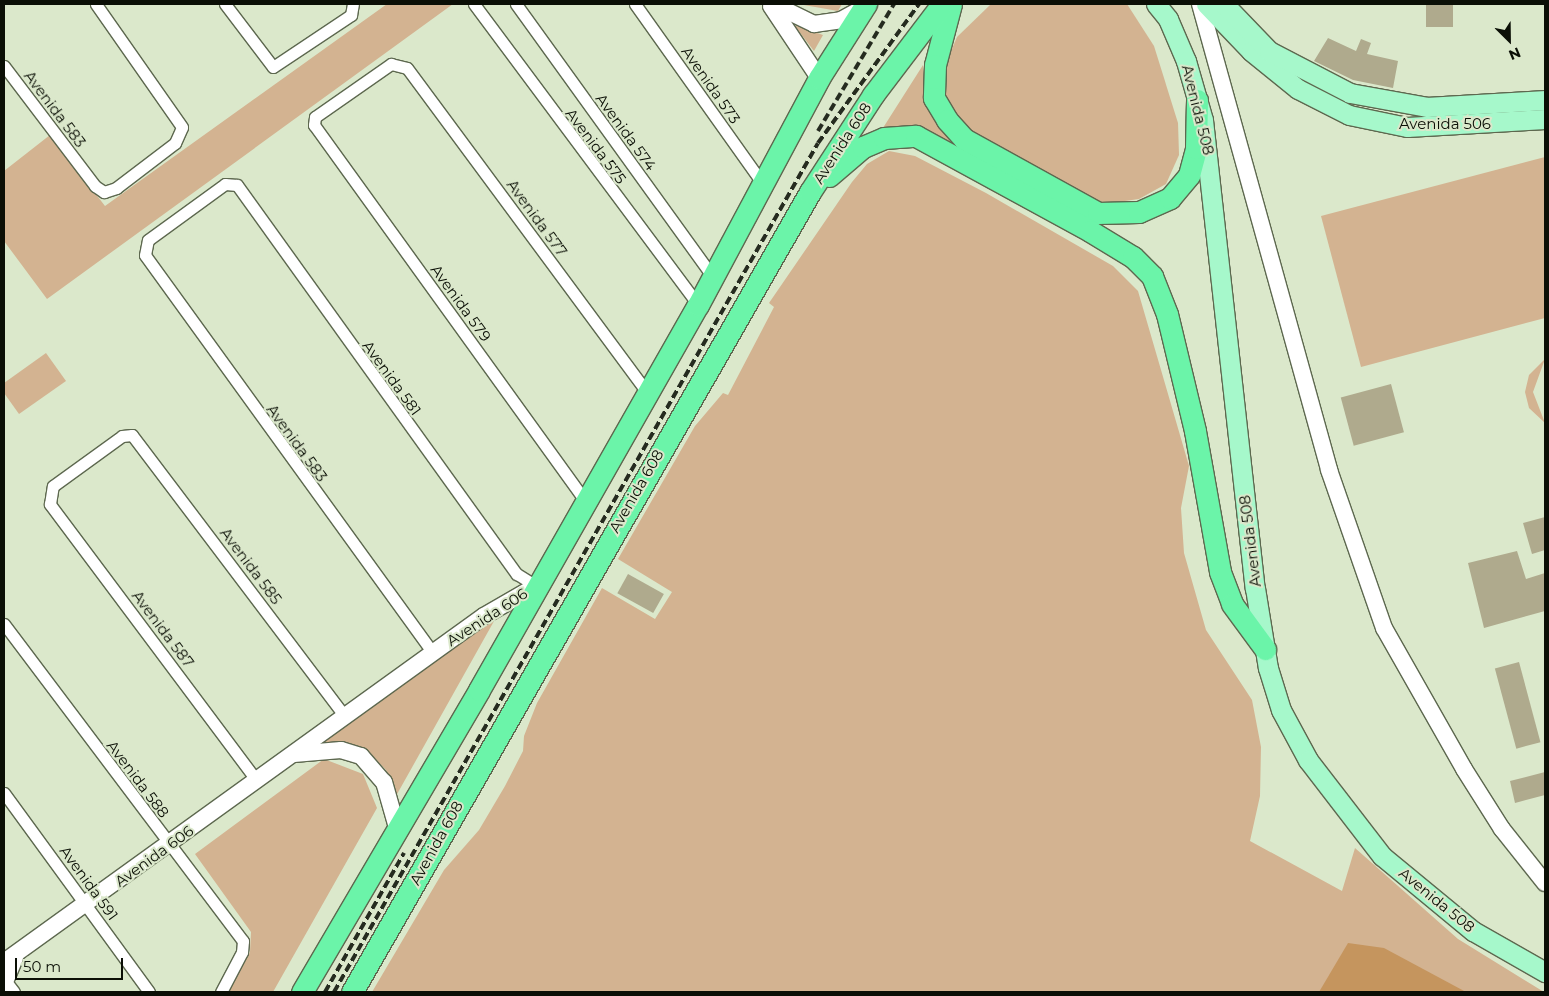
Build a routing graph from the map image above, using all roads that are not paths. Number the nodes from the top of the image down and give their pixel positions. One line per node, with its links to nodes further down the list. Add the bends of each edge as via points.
1 (96, 4): 16 (street, Avenida 583, via 179,120 182,133 123,182 104,192)
2 (225, 4): 13 (street, via 273,67 351,16)
3 (474, 4): 25 (street, Avenida 575)
4 (516, 4): 24 (street, Avenida 574)
5 (635, 4): 22 (street, Avenida 573)
6 (772, 4): 14 (street, via 814,24 840,20); 17 (street)
7 (942, 4): 23 (highway, Avenida 608, via 873,95)
8 (951, 4): 18 (highway, via 935,65 934,98 946,120 972,143 1098,213 1140,212 1170,198 1189,175 1196,148)
9 (1156, 4): 18 (main road, Avenida 508, via 1168,19)
10 (1200, 4): 39 (street, Avenida 508, via 1329,470 1384,628 1464,769 1502,829)
11 (1206, 4): 20 (main road, Avenida 506, via 1251,52 1298,89 1349,115 1407,127)
12 (1224, 4): 19 (main road, via 1269,51 1350,93 1427,107)
13 (353, 5)
14 (865, 6): 17 (highway)
15 (399, 63): 26 (street, Avenida 577, via 408,68); 28 (street, Avenida 579, via 391,64 313,121)
16 (4, 66)
17 (819, 78): 22 (highway)
18 (1197, 100): 31 (main road, Avenida 508, via 1212,169 1255,588)
19 (1545, 100)
20 (1545, 119)
21 (233, 181): 29 (street, Avenida 581, via 512,567); 32 (street, Avenida 583, via 144,247 252,406)
22 (763, 184): 24 (highway)
23 (810, 192): 31 (highway, via 863,147 884,138 916,136 1090,232 1145,270 1167,314 1195,431 1220,572 1232,604); 47 (highway, Avenida 608)
24 (713, 277): 25 (highway)
25 (698, 305): 26 (highway)
26 (648, 394): 28 (highway)
27 (132, 435): 33 (street, Avenida 585); 35 (street, Avenida 587, via 122,436 53,486 49,494 50,504)
28 (586, 502): 29 (highway)
29 (536, 586): 32 (street, Avenida 606, via 521,591); 37 (highway)
30 (4, 624): 38 (street, Avenida 588)
31 (1265, 649): 42 (main road, Avenida 508, via 1281,710 1308,760 1382,856 1473,931)
32 (433, 653): 33 (street, Avenida 606)
33 (345, 717): 34 (street, Avenida 606)
34 (294, 754): 35 (street, Avenida 606); 37 (street, via 342,750 361,756 384,782)
35 (258, 781): 38 (street, Avenida 606)
36 (4, 793): 40 (street, Avenida 591)
37 (398, 831): 46 (highway)
38 (168, 846): 40 (street, Avenida 606); 45 (street, Avenida 588, via 243,941 242,952)
39 (1545, 883)
40 (87, 906): 41 (street, Avenida 606); 44 (street, Avenida 591)
41 (9, 960): 43 (street, Avenida 606)
42 (1545, 972)
43 (7, 984)
44 (149, 992)
45 (221, 992)
46 (302, 992)
47 (352, 992)

